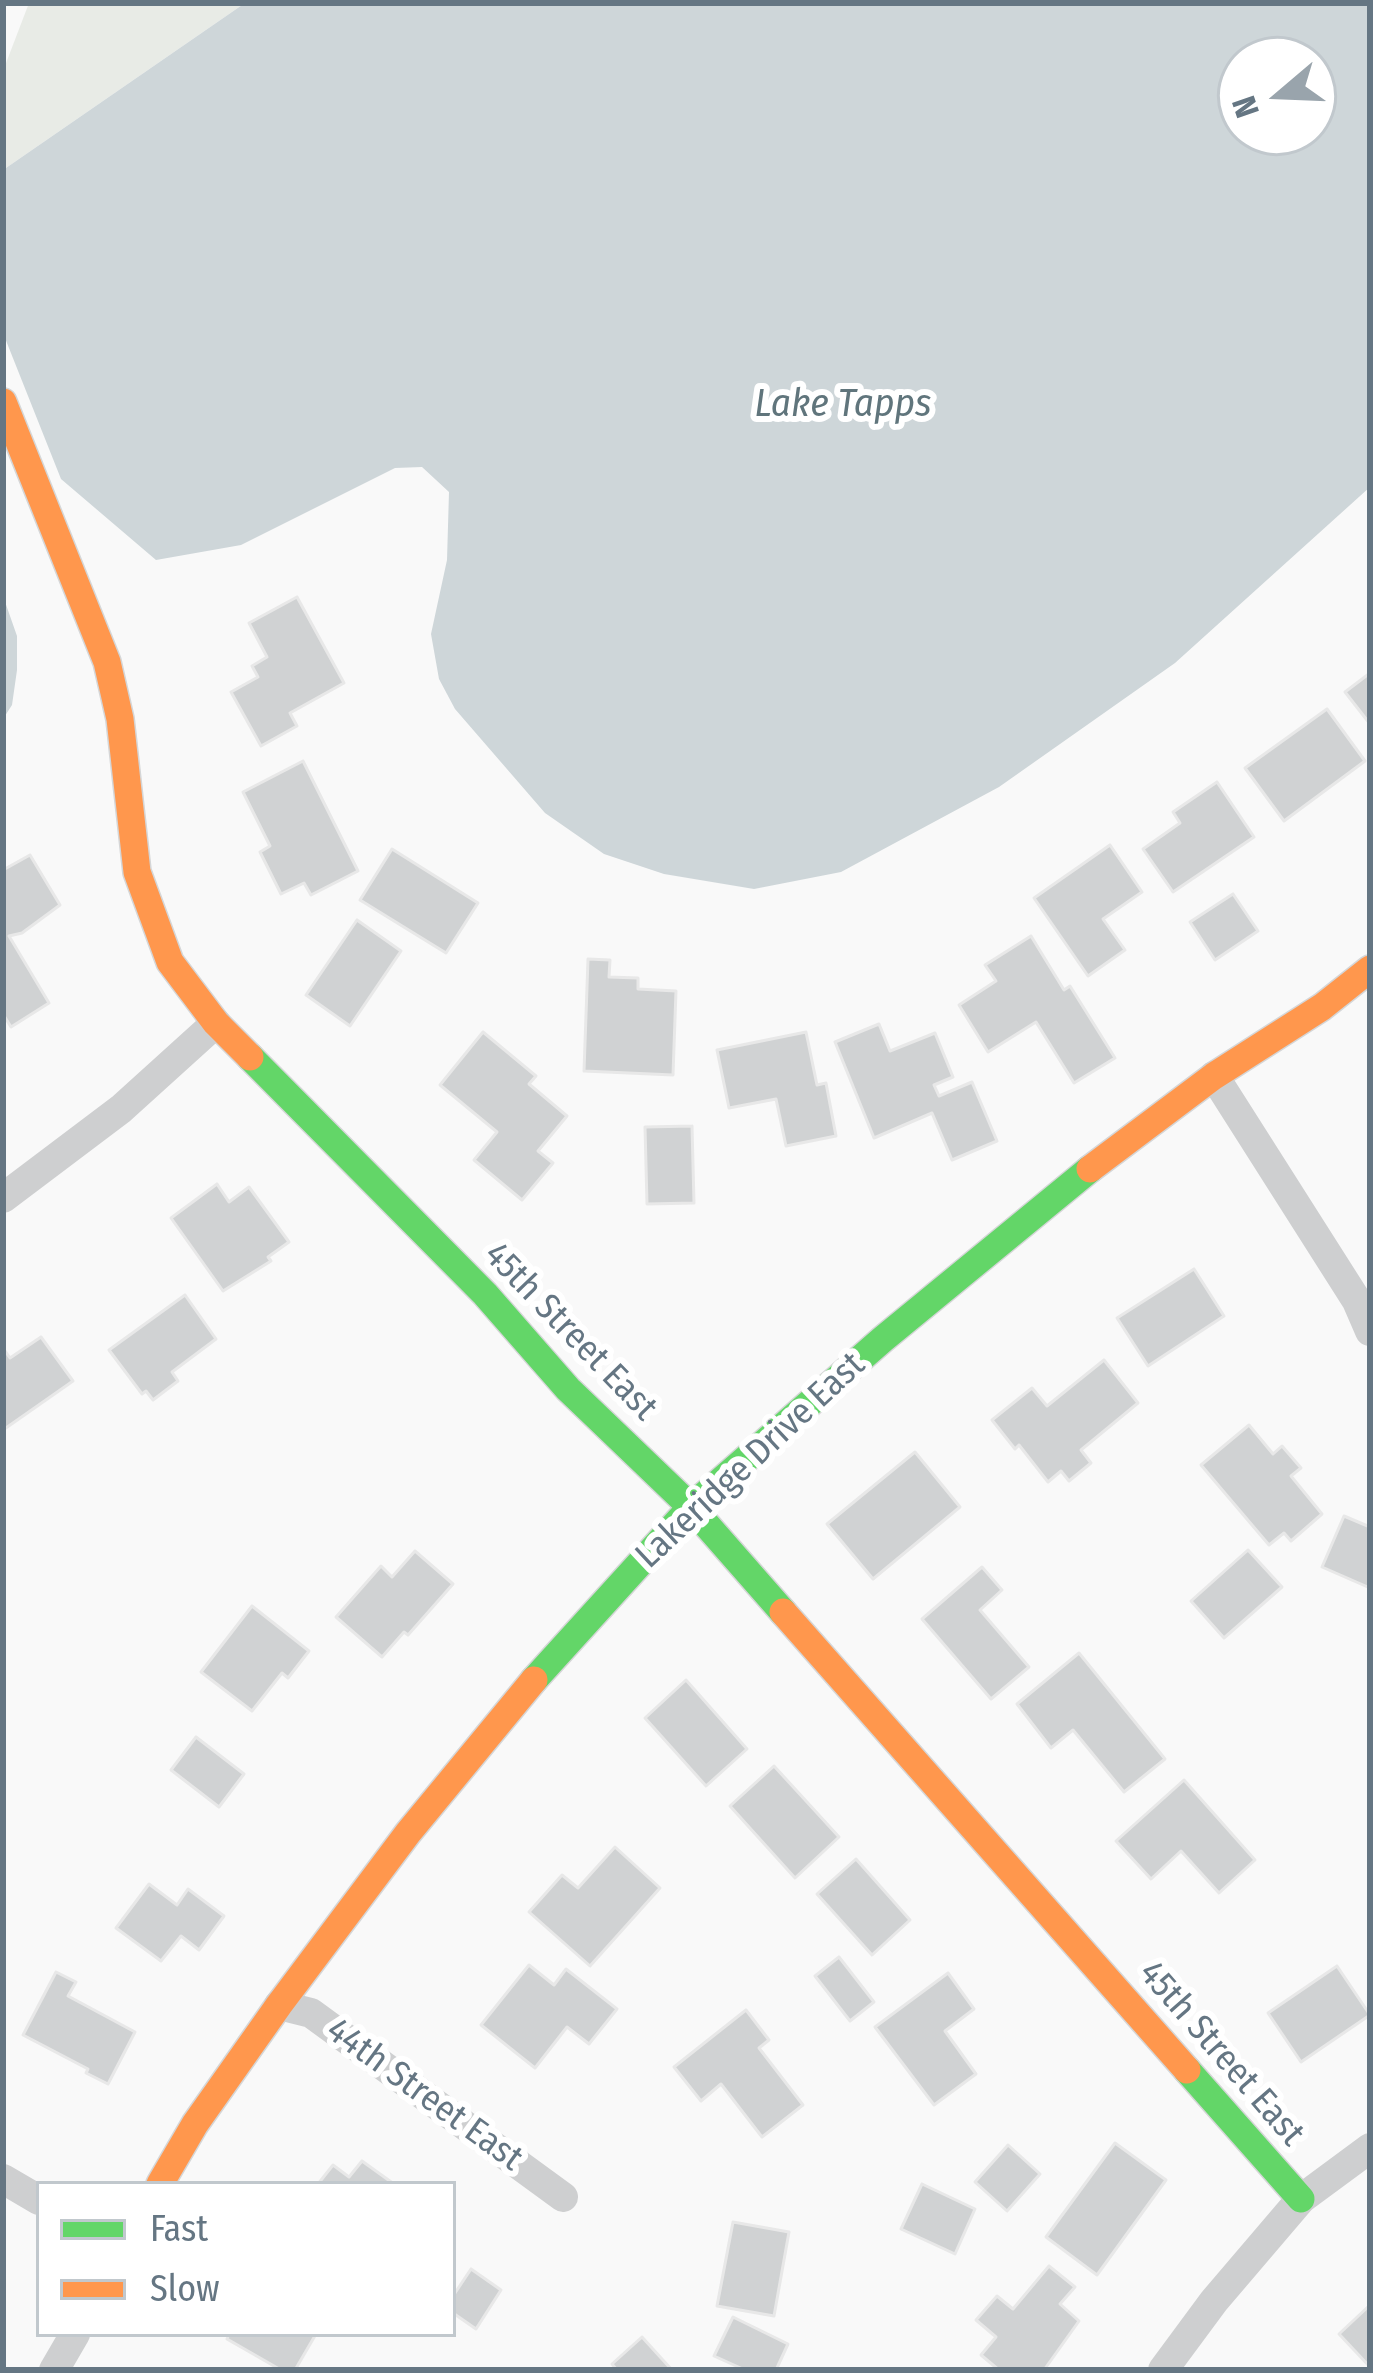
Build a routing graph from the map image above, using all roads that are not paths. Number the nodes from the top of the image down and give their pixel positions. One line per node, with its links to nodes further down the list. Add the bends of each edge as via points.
1 (3, 402): 3 (street, 45th Street East, via 106,662 121,719 137,872 151,915 170,962)
2 (1370, 969): 4 (street, Lakeridge Drive East)
3 (216, 1023): 5 (street, via 121,1109); 7 (street, 45th Street East)
4 (1214, 1076): 6 (street); 7 (street, Lakeridge Drive East, via 883,1339)
5 (3, 1198)
6 (1370, 1331)
7 (691, 1507): 8 (street, Lakeridge Drive East, via 522,1694); 14 (street, 45th Street East)
8 (279, 2005): 11 (street, Lakeridge Drive East); 12 (street, 44th Street East, via 311,2013)
9 (1370, 2148): 14 (street)
10 (3, 2179): 13 (street)
11 (162, 2181)
12 (563, 2197)
13 (36, 2198)
14 (1301, 2199): 17 (street)
15 (72, 2337): 16 (street)
16 (54, 2370)
17 (1163, 2370)

